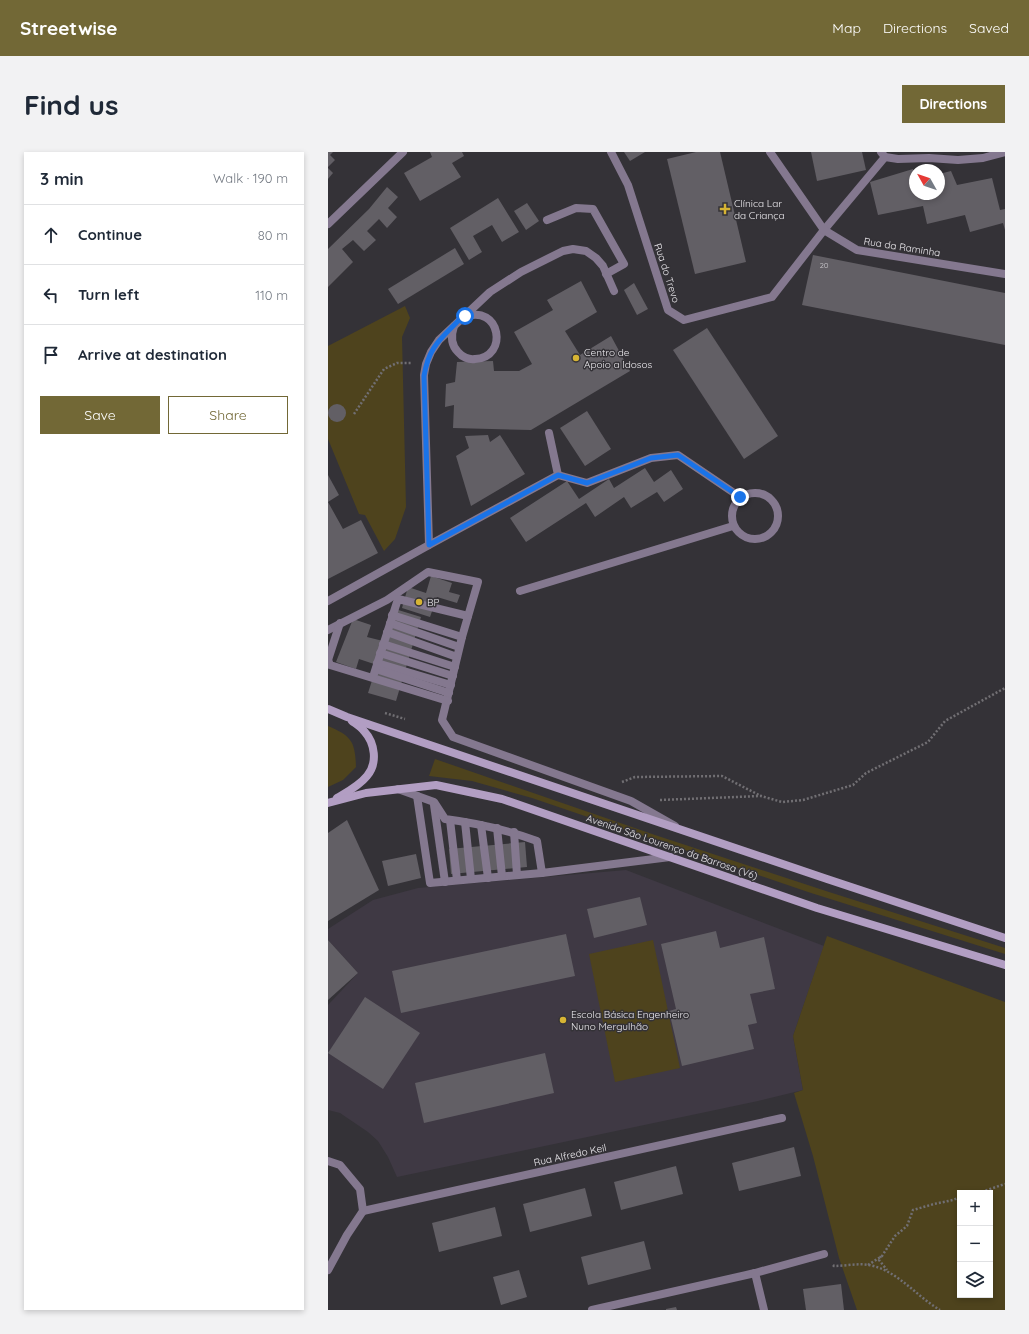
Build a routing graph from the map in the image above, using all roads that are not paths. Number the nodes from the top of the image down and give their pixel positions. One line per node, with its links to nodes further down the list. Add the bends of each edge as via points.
1 (403, 152): 7 (street)
2 (611, 152): 8 (street, Rua do Trevo, via 628,184 668,310 684,320 772,297)
3 (770, 152): 8 (street, Rua da Raminha)
4 (1005, 152): 5 (street, via 983,158 958,160 898,159)
5 (883, 155): 8 (street, Rua do Trevo)
6 (547, 220): 9 (street, via 576,208 593,210 624,264)
7 (328, 224)
8 (824, 230): 10 (street, Rua da Raminha, via 858,250)
9 (606, 274): 11 (street); 12 (street, via 596,258 586,251 562,251 520,272 490,292)
10 (1005, 274)
11 (614, 291)
12 (459, 321): 12 (street, via 454,326 452,335 458,353 471,359 480,359 495,348 497,334 494,325 487,318 478,314 469,315); 17 (street, via 439,340 431,352 424,376)
13 (549, 433): 14 (street)
14 (558, 475): 15 (street, via 587,483 651,458 678,455); 17 (street)
15 (740, 497): 16 (street, via 732,511); 16 (street, via 754,492 762,493 771,499 776,506 777,524 768,535 752,539 744,537)
16 (733, 526): 18 (street)
17 (429, 545): 19 (street)
18 (520, 592)
19 (328, 601)
20 (468, 616): 21 (street, via 398,599); 22 (street, via 478,582 428,572 387,600); 25 (street)
21 (391, 619): 24 (street); 25 (street); 27 (street)
22 (340, 623): 23 (street); 30 (street)
23 (328, 630)
24 (387, 632): 26 (street); 29 (street)
25 (462, 637): 27 (street)
26 (383, 644): 28 (street); 32 (street)
27 (460, 647): 29 (street)
28 (380, 653): 31 (street); 33 (street)
29 (457, 657): 32 (street)
30 (328, 660): 34 (street, via 330,665)
31 (376, 666): 34 (street); 35 (street); 36 (street)
32 (455, 667): 33 (street)
33 (453, 676): 35 (street)
34 (373, 677): 36 (street)
35 (451, 685): 36 (street)
36 (448, 697): 47 (street, via 442,720 453,737 631,801)
37 (328, 709): 38 (main road, Avenida São Lourenço da Barrosa (V6))
38 (347, 717): 42 (main road, Avenida São Lourenço da Barrosa (V6), via 364,730 372,743 373,767 354,788); 47 (main road, Avenida São Lourenço da Barrosa (V6))
39 (398, 789): 40 (street); 42 (main road, Avenida São Lourenço da Barrosa (V6), via 366,793); 49 (main road, Avenida São Lourenço da Barrosa (V6), via 436,785 502,799)
40 (417, 796): 41 (street); 56 (street, via 430,883)
41 (434, 802): 43 (street, via 445,819); 56 (street)
42 (328, 803)
43 (450, 820): 44 (street); 55 (street)
44 (465, 822): 45 (street); 54 (street)
45 (481, 825): 46 (street); 53 (street)
46 (497, 828): 48 (street); 52 (street)
47 (683, 830): 57 (main road, Avenida São Lourenço da Barrosa (V6))
48 (514, 832): 50 (street, via 537,840); 51 (street)
49 (670, 857): 50 (street); 58 (main road, Avenida São Lourenço da Barrosa (V6), via 817,908)
50 (542, 873): 51 (street)
51 (517, 875): 52 (street)
52 (502, 876): 53 (street)
53 (488, 878): 54 (street)
54 (471, 879): 55 (street)
55 (457, 880): 56 (street)
56 (445, 882)
57 (1005, 938)
58 (1005, 965)
59 (782, 1118): 61 (street, Rua Alfredo Keil)
60 (328, 1161): 61 (street, via 340,1165 360,1189)
61 (363, 1210): 63 (street)
62 (824, 1254): 64 (street)
63 (328, 1270)
64 (755, 1273): 65 (street); 66 (street)
65 (592, 1310)
66 (764, 1310)

